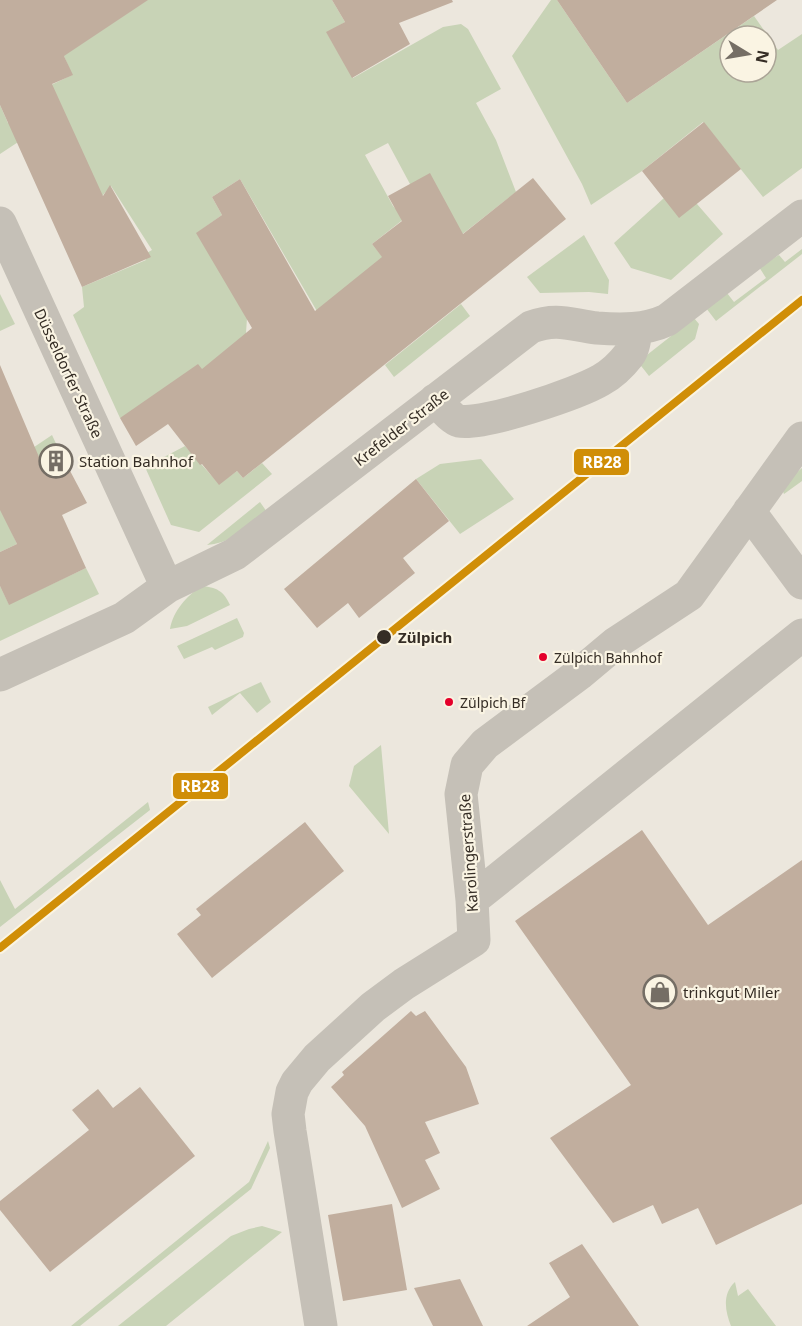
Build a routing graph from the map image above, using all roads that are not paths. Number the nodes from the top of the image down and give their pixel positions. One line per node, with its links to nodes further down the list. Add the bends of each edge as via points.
1 (802, 216): 3 (street, Krefelder Straße, via 667,320)
2 (0, 223): 8 (street, Düsseldorfer Straße)
3 (636, 329): 4 (street, Krefelder Straße, via 597,328 554,320 531,327); 4 (street, via 632,353 602,379 571,394 465,422 456,421)
4 (435, 400): 8 (street, Krefelder Straße, via 235,555)
5 (802, 438): 6 (street, Karolingerstraße)
6 (758, 523): 7 (street); 11 (street, Karolingerstraße, via 689,595 616,643 485,744 467,765 461,794)
7 (802, 583)
8 (168, 587): 10 (street, Krefelder Straße, via 124,618)
9 (802, 634): 11 (street)
10 (0, 675)
11 (472, 900): 12 (street, Karolingerstraße, via 474,940 373,1007 317,1058 292,1092 290,1131)
12 (321, 1326)

